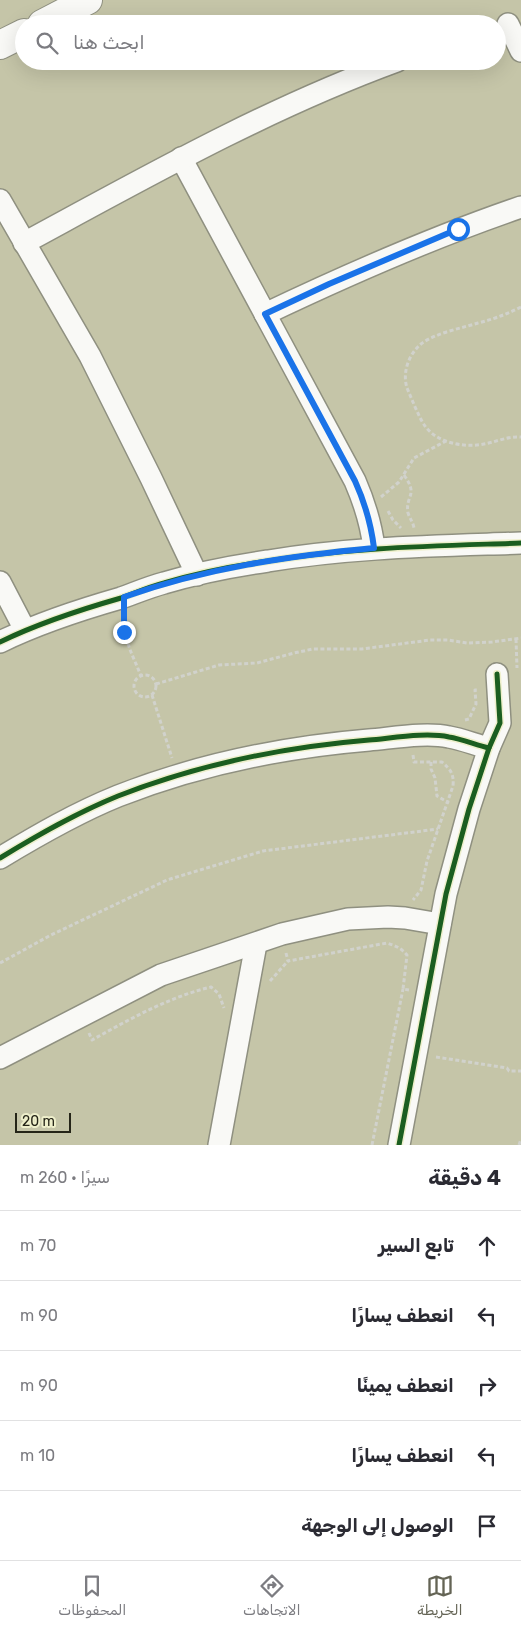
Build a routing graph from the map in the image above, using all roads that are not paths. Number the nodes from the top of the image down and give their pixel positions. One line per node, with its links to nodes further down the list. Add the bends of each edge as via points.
1 (88, 0): 2 (street)
2 (59, 15)
3 (509, 24): 6 (street)
4 (15, 38): 5 (street)
5 (0, 45)
6 (521, 51)
7 (373, 70): 8 (street, via 269,114)
8 (181, 158): 11 (street); 12 (street)
9 (0, 200): 11 (street)
10 (521, 207): 12 (street, via 393,256)
11 (24, 244): 15 (street, via 90,356)
12 (265, 314): 14 (street, via 355,481 365,503)
13 (521, 543): 14 (street)
14 (374, 548): 15 (street, via 319,553)
15 (196, 575): 17 (street, via 63,615)
16 (0, 582): 17 (street)
17 (25, 630): 18 (street)
18 (0, 642)
19 (497, 674): 20 (street, via 500,723)
20 (489, 748): 21 (street, via 448,736 412,736 310,746 236,761 116,797 53,826); 22 (street, via 468,808)
21 (0, 858)
22 (440, 924): 23 (street, via 405,918 348,919 282,934); 26 (street)
23 (256, 944): 24 (street, via 161,975); 25 (street)
24 (0, 1058)
25 (219, 1145)
26 (399, 1145)

